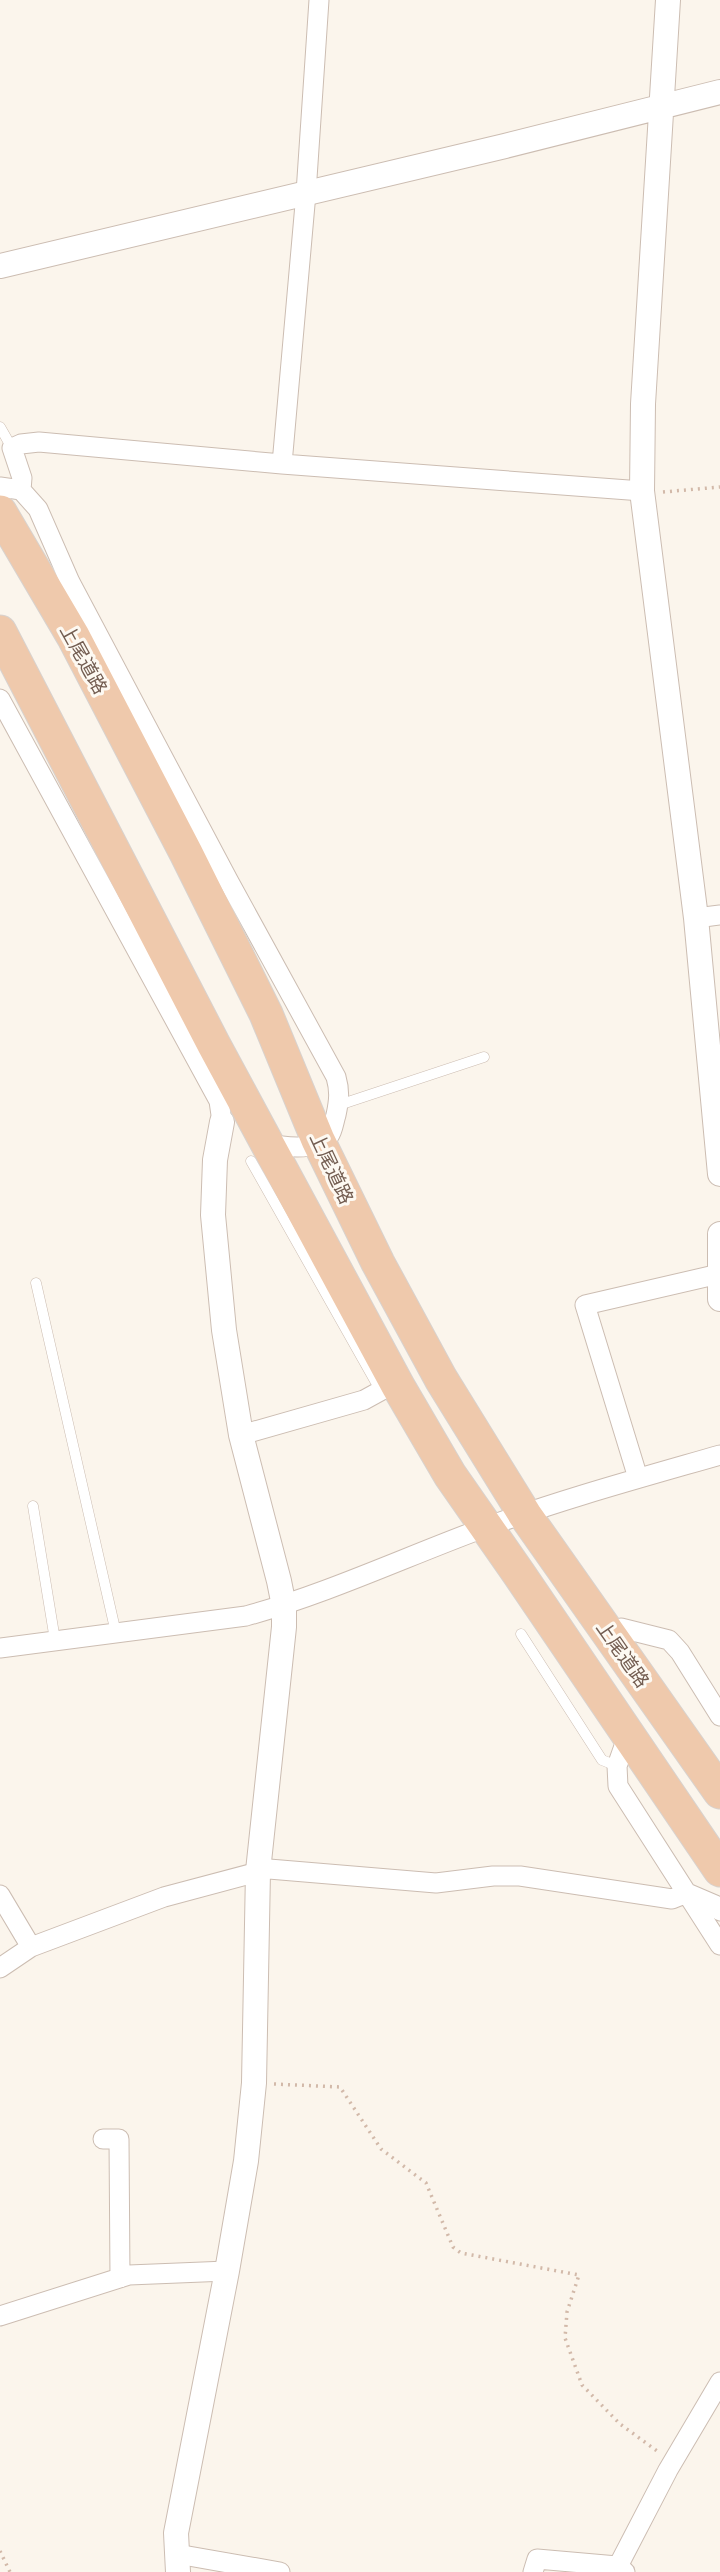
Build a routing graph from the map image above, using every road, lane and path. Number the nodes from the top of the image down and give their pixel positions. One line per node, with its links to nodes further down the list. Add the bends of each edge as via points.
1 (319, 0): 5 (street)
2 (668, 0): 4 (street)
3 (720, 92): 4 (street)
4 (661, 106): 5 (street); 12 (street)
5 (306, 193): 6 (street); 9 (street)
6 (0, 266)
7 (0, 427): 8 (lane)
8 (12, 448): 9 (street, via 39,442); 13 (street, via 22,478)
9 (282, 464): 12 (street)
10 (0, 486): 13 (street)
11 (720, 487): 12 (path)
12 (642, 491): 16 (street)
13 (10, 501): 18 (street, via 38,509 70,582 336,1077); 21 (highway, 上尾道路, via 73,636 266,1014)
14 (0, 632): 22 (highway)
15 (0, 699): 20 (street, via 219,1101)
16 (708, 916): 19 (street)
17 (484, 1057): 18 (lane)
18 (338, 1105): 21 (street, via 331,1135)
19 (717, 1108): 23 (street)
20 (222, 1122): 29 (street, via 215,1160 214,1215 225,1330)
21 (320, 1143): 22 (street); 33 (highway, 上尾道路, via 435,1368)
22 (258, 1152): 28 (highway)
23 (720, 1174)
24 (720, 1234): 25 (street)
25 (719, 1274): 27 (street); 31 (street, via 585,1305)
26 (36, 1283): 37 (lane)
27 (720, 1299)
28 (391, 1388): 29 (street); 34 (highway)
29 (242, 1435): 35 (street)
30 (720, 1455): 31 (street)
31 (638, 1478): 33 (street)
32 (33, 1506): 39 (lane)
33 (525, 1515): 34 (street); 36 (highway, 上尾道路)
34 (485, 1528): 35 (street); 42 (highway)
35 (284, 1606): 37 (street, via 246,1616); 45 (street)
36 (608, 1632): 41 (street, via 621,1628 675,1645); 43 (highway, 上尾道路)
37 (116, 1633): 39 (street)
38 (521, 1634): 42 (lane, via 601,1760)
39 (55, 1640): 40 (street)
40 (0, 1648)
41 (720, 1716)
42 (622, 1751): 44 (highway); 46 (street, via 618,1786)
43 (720, 1792)
44 (720, 1870)
45 (258, 1871): 46 (street, via 436,1883 520,1876 672,1899); 50 (street, via 164,1897); 52 (street)
46 (687, 1893): 48 (street); 49 (street)
47 (0, 1895): 50 (street)
48 (720, 1911)
49 (720, 1945)
50 (31, 1947): 51 (street)
51 (0, 1968)
52 (254, 2082): 54 (street); 58 (path, via 340,2087 381,2149 426,2183 453,2247 461,2253 579,2275 567,2312 565,2338 582,2385 620,2424)
53 (103, 2139): 55 (street, via 119,2139)
54 (227, 2271): 55 (street); 60 (street, via 176,2533)
55 (120, 2278): 56 (street)
56 (0, 2316)
57 (720, 2382): 58 (street)
58 (673, 2463): 61 (street)
59 (0, 2551): 62 (path)
60 (178, 2563): 63 (street)
61 (619, 2570): 64 (street, via 537,2558)
62 (10, 2572)
63 (280, 2572)
64 (533, 2572)

